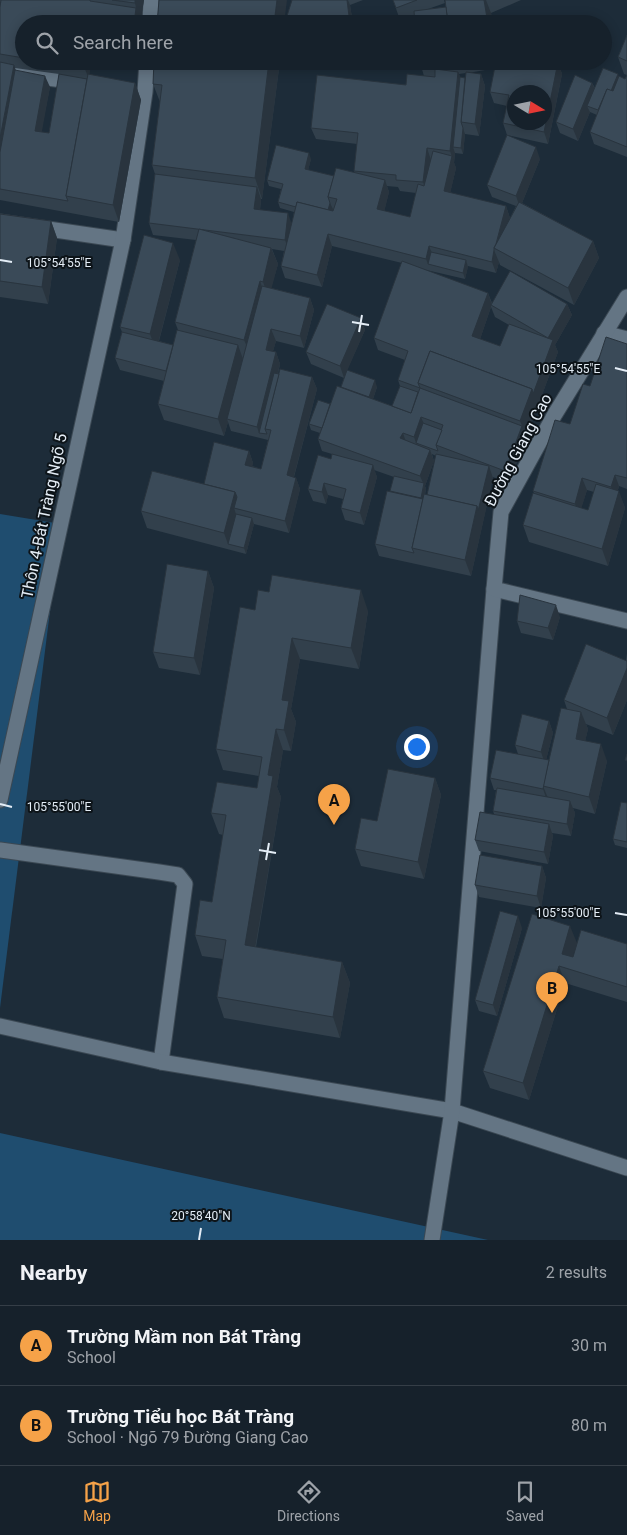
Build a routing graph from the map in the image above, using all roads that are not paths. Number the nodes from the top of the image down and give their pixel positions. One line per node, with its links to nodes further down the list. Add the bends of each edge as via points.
1 (151, 0): 2 (street)
2 (150, 15)
3 (145, 70): 7 (street, Thôn 4-Bát Tràng Ngõ 5)
4 (0, 72): 5 (street)
5 (97, 85)
6 (0, 222): 7 (street)
7 (123, 240): 13 (street, Thôn 4-Bát Tràng Ngõ 5)
8 (627, 297): 9 (street, Đường Giang Cao)
9 (604, 333): 10 (street); 11 (street, Đường Giang Cao, via 501,512)
10 (627, 339)
11 (494, 589): 12 (street); 17 (street, Đường Giang Cao)
12 (627, 621)
13 (0, 800)
14 (0, 850): 16 (street, via 178,875 185,884)
15 (0, 1026): 16 (street)
16 (161, 1062): 17 (street)
17 (452, 1111): 18 (street); 19 (street, Đường Giang Cao)
18 (627, 1168)
19 (432, 1240)

